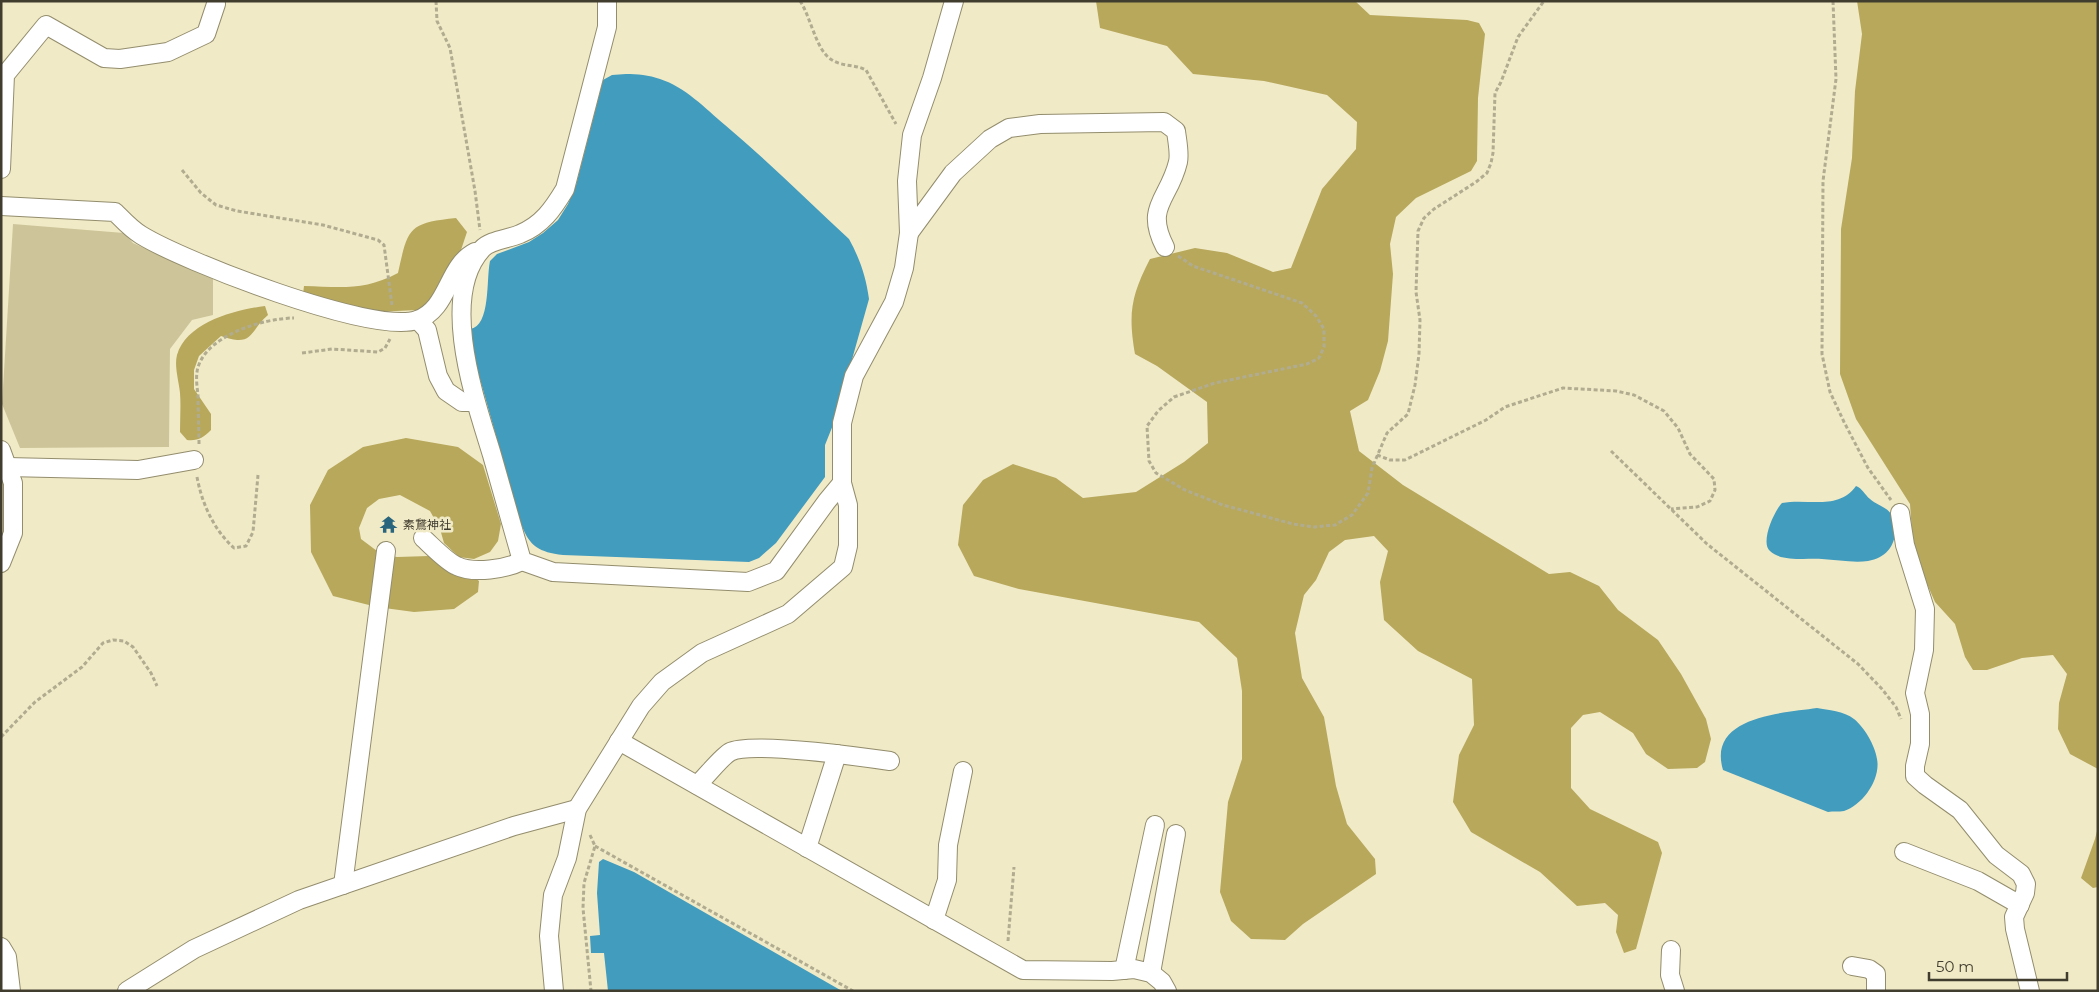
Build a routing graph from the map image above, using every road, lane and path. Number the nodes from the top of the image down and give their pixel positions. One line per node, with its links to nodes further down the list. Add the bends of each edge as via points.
1 (436, 1): 15 (path, via 437,22 450,48 476,191)
2 (607, 1): 15 (street, via 607,27 565,189 541,222 521,234)
3 (800, 1): 9 (path, via 823,53 840,64 866,70 899,130)
4 (954, 1): 9 (street)
5 (1544, 1): 23 (path, via 1518,37 1495,93 1492,153 1487,173 1434,209 1424,218 1418,231 1416,283 1420,320 1415,385 1408,414 1387,433)
6 (1833, 1): 29 (path, via 1836,79 1823,181 1822,354 1830,392 1844,422 1868,468)
7 (216, 4): 8 (street, via 206,34 168,52 120,59 104,58 46,25)
8 (3, 78): 10 (street)
9 (912, 135): 13 (street, via 907,181)
10 (1, 169)
11 (182, 170): 17 (path, via 216,205 323,225 378,240 384,245)
12 (1, 206): 17 (street, via 115,212 138,234 217,271 360,317)
13 (909, 232): 14 (street, via 952,173 990,138 1009,128 1040,124 1164,122 1176,131 1179,161 1156,216 1157,232); 27 (street, via 904,268 894,302 854,376 842,423)
14 (1165, 247): 23 (path, via 1193,266 1302,303 1324,329 1324,347 1319,358 1307,364 1215,383 1174,397 1147,426 1149,461 1156,473 1222,506 1314,527 1335,525 1352,515 1368,493)
15 (482, 248): 18 (street, via 466,256 439,302); 20 (street, via 468,274 463,292 463,350)
16 (299, 318): 24 (path, via 247,326 231,333 203,358 197,371 199,445)
17 (393, 320): 18 (street); 19 (path, via 390,340 386,348 378,352 332,349)
18 (418, 320): 20 (street, via 427,330 438,376 446,391 462,402)
19 (302, 353)
20 (475, 402): 32 (street)
21 (1, 450): 25 (street)
22 (1611, 451): 28 (path)
23 (1378, 455): 28 (path, via 1390,460 1405,460 1486,420 1505,406 1563,388 1616,391 1634,395 1664,411 1678,428 1690,454 1714,478 1715,490 1710,501 1697,507)
24 (194, 460): 25 (street, via 138,470); 26 (path, via 199,488 208,511 221,536 234,548 246,546 253,532)
25 (7, 467): 33 (street, via 13,483 13,533)
26 (258, 476)
27 (842, 483): 32 (street, via 776,571 748,582 553,572); 37 (street, via 848,505 848,546 843,567 788,614 702,653 662,682 641,706)
28 (1671, 510): 35 (path, via 1707,544 1858,664 1896,707)
29 (1900, 512): 50 (street, via 1905,545 1925,609 1924,650 1915,693 1920,714 1915,776 1960,810 1996,855 2021,874 2026,884)
30 (423, 538): 32 (street, via 456,566 501,568)
31 (386, 550): 49 (street)
32 (522, 561)
33 (1, 563)
34 (157, 686): 36 (path, via 133,647 124,641 103,643 82,667 35,702)
35 (1904, 726)
36 (1, 737)
37 (619, 741): 41 (street); 42 (street)
38 (837, 754): 39 (street); 41 (street, via 750,748 730,752); 46 (street)
39 (890, 761)
40 (963, 771): 51 (street, via 948,845 947,880)
41 (697, 786): 46 (street)
42 (578, 809): 45 (path); 49 (street, via 514,826); 60 (street, via 567,858 553,895 549,936)
43 (1155, 825): 56 (street)
44 (1176, 834): 57 (street)
45 (595, 846): 61 (path, via 584,883 584,935); 62 (path)
46 (806, 848): 51 (street)
47 (1904, 852): 50 (street, via 1978,881)
48 (1014, 867): 54 (path)
49 (343, 885): 59 (street, via 299,900 194,949)
50 (2020, 905): 66 (street, via 2014,917 2015,929)
51 (934, 920): 54 (street)
52 (1, 947): 58 (street, via 6,957)
53 (1671, 950): 64 (street, via 1670,975)
54 (1006, 961): 56 (street, via 1023,970)
55 (1852, 966): 65 (street, via 1869,969 1876,974)
56 (1124, 970): 57 (street)
57 (1151, 973): 63 (street)
58 (11, 991)
59 (127, 991)
60 (554, 991)
61 (591, 991)
62 (853, 991)
63 (1167, 991)
64 (1675, 991)
65 (1876, 991)
66 (2030, 991)

